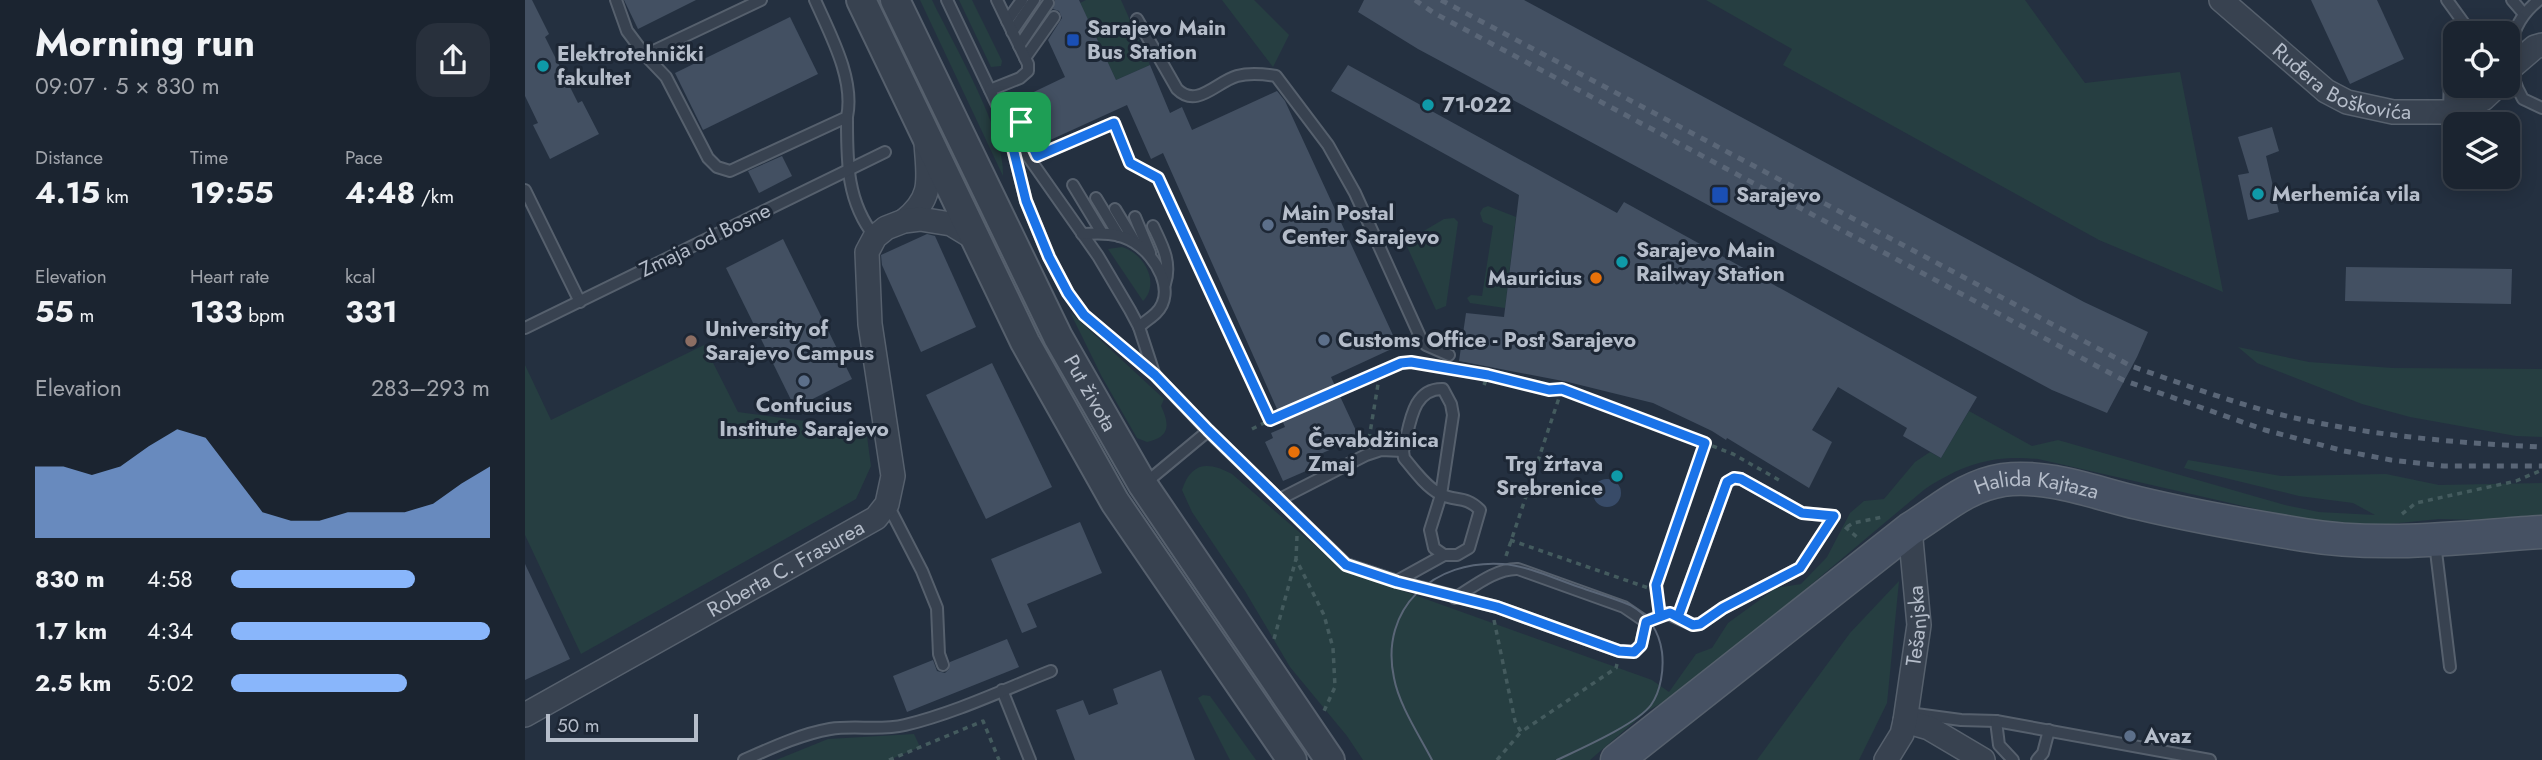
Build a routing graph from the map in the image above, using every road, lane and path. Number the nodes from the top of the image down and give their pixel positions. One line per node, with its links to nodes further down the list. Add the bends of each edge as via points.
1 (616, 0): 23 (lane, via 627,31)
2 (761, 0): 23 (lane)
3 (815, 0): 33 (lane, via 843,71)
4 (861, 0): 35 (street, Put života)
5 (895, 0): 72 (street, Put života, via 1058,337)
6 (947, 0): 26 (lane)
7 (1009, 0): 16 (lane)
8 (1022, 0): 16 (lane)
9 (1034, 0): 16 (lane)
10 (2221, 0): 31 (street, Ruđera Boškovića, via 2326,91 2347,102 2393,112)
11 (2447, 0): 19 (lane)
12 (2512, 0): 15 (lane)
13 (2539, 0): 15 (lane)
14 (1048, 3): 22 (lane)
15 (2524, 14): 20 (lane)
16 (1004, 16): 22 (lane)
17 (1054, 16): 24 (lane)
18 (1137, 19): 57 (lane, via 1185,96 1193,98 1237,76 1276,76 1328,145 1355,193 1422,341)
19 (2462, 21)
20 (2520, 21)
21 (2542, 45): 25 (street, Ruđera Boškovića)
22 (1019, 46): 24 (lane)
23 (645, 55): 33 (lane, via 666,77 708,158 730,172)
24 (1025, 58): 26 (lane, via 1028,71)
25 (2520, 61)
26 (990, 90): 34 (lane)
27 (2520, 97): 30 (lane)
28 (2450, 98): 32 (lane)
29 (2471, 98): 32 (street, Ruđera Boškovića)
30 (2542, 108)
31 (2443, 112)
32 (2449, 112)
33 (847, 117): 38 (lane)
34 (1008, 128): 47 (lane); 61 (lane, via 1026,201 1068,293 1084,315)
35 (926, 133): 44 (street, via 928,184 918,210); 50 (street, Put života)
36 (885, 152): 38 (lane, Zmaja od Bosne)
37 (1037, 156): 65 (path, via 1114,123 1130,163 1158,178)
38 (847, 170): 49 (lane, via 862,221); 54 (lane, Zmaja od Bosne)
39 (1073, 185): 46 (lane)
40 (525, 190): 54 (lane)
41 (1095, 198): 48 (lane)
42 (1115, 209): 51 (lane)
43 (1135, 217): 52 (lane)
44 (904, 221): 49 (street); 50 (street, via 951,223)
45 (1153, 226): 53 (lane, via 1166,253)
46 (1102, 233): 47 (lane); 48 (lane)
47 (1081, 234): 55 (lane)
48 (1119, 236): 51 (lane)
49 (874, 237): 76 (street, Roberta C. Frasurea, via 867,252 870,324 893,476)
50 (974, 239): 109 (street, Put života, via 1025,342 1115,502)
51 (1135, 243): 52 (lane)
52 (1152, 259): 53 (lane)
53 (1165, 286): 55 (lane, via 1164,302)
54 (580, 302): 56 (lane, Zmaja od Bosne)
55 (1139, 327): 61 (lane)
56 (525, 328)
57 (1449, 355)
58 (1435, 366): 60 (path, via 1401,363)
59 (1447, 368): 62 (path)
60 (1380, 372): 65 (path); 70 (path)
61 (1155, 375): 67 (lane)
62 (1488, 375): 63 (path); 64 (path)
63 (1484, 386)
64 (1562, 389): 68 (path); 80 (path)
65 (1270, 420): 66 (path)
66 (1252, 429)
67 (1208, 430): 72 (lane); 75 (lane)
68 (1705, 443): 73 (path); 87 (path)
69 (1403, 451): 70 (lane); 74 (lane, via 1409,464); 74 (lane, via 1417,399 1427,391 1443,389 1453,415)
70 (1366, 455): 75 (lane)
71 (2542, 470): 82 (path, via 2516,481 2416,503 2399,517)
72 (1143, 485): 94 (street, Put života)
73 (1789, 486)
74 (1441, 495): 84 (lane, via 1430,539); 84 (lane, via 1467,500 1480,510 1469,548 1457,555)
75 (1280, 499): 77 (lane)
76 (887, 505): 95 (lane, via 937,608); 99 (street, Roberta C. Frasurea, via 861,528)
77 (1302, 521): 85 (path); 86 (lane, via 1346,565)
78 (1910, 529): 82 (main road, Halida Kajtaza, via 1973,488 2032,479 2306,536); 100 (street, Tešanjska, via 1919,625); 112 (main road, Halida Kajtaza)
79 (2542, 532): 81 (main road, Halida Kajtaza)
80 (1510, 540): 83 (path); 87 (path)
81 (2434, 540): 82 (main road, Halida Kajtaza); 96 (lane)
82 (2390, 542)
83 (1507, 550)
84 (1444, 555): 86 (lane)
85 (1296, 559): 94 (path, via 1276,637); 104 (path, via 1324,615 1332,648 1335,687)
86 (1397, 582): 88 (lane)
87 (1657, 591): 90 (path)
88 (1455, 598): 89 (lane); 92 (lane, via 1490,577 1518,569 1624,607)
89 (1497, 607): 93 (lane); 103 (path, via 1494,624)
90 (1660, 616): 91 (lane, via 1670,613); 92 (lane)
91 (1678, 617): 91 (lane, via 1727,482 1741,479 1802,513 1834,516 1805,564 1700,624)
92 (1646, 622): 93 (lane, via 1641,645 1634,652)
93 (1619, 651): 103 (path, via 1616,667)
94 (1260, 657): 104 (street, Put života)
95 (943, 665)
96 (2450, 667)
97 (1051, 671): 98 (lane)
98 (1002, 690): 105 (lane, via 958,703 930,718 886,729 830,729); 108 (lane)
99 (525, 715)
100 (1906, 717): 101 (lane); 113 (street, Tešanjska, via 1902,734); 114 (street)
101 (1996, 721): 102 (lane); 115 (lane, via 1999,745)
102 (2049, 730): 116 (lane); 117 (lane)
103 (1521, 732): 111 (path)
104 (1314, 736): 110 (street, Put života)
105 (744, 760)
106 (888, 760): 107 (path, via 983,721)
107 (999, 760)
108 (1030, 760)
109 (1291, 760)
110 (1330, 760)
111 (1497, 760)
112 (1617, 760)
113 (1886, 760)
114 (1983, 760)
115 (2013, 760)
116 (2037, 760)
117 (2210, 760)

